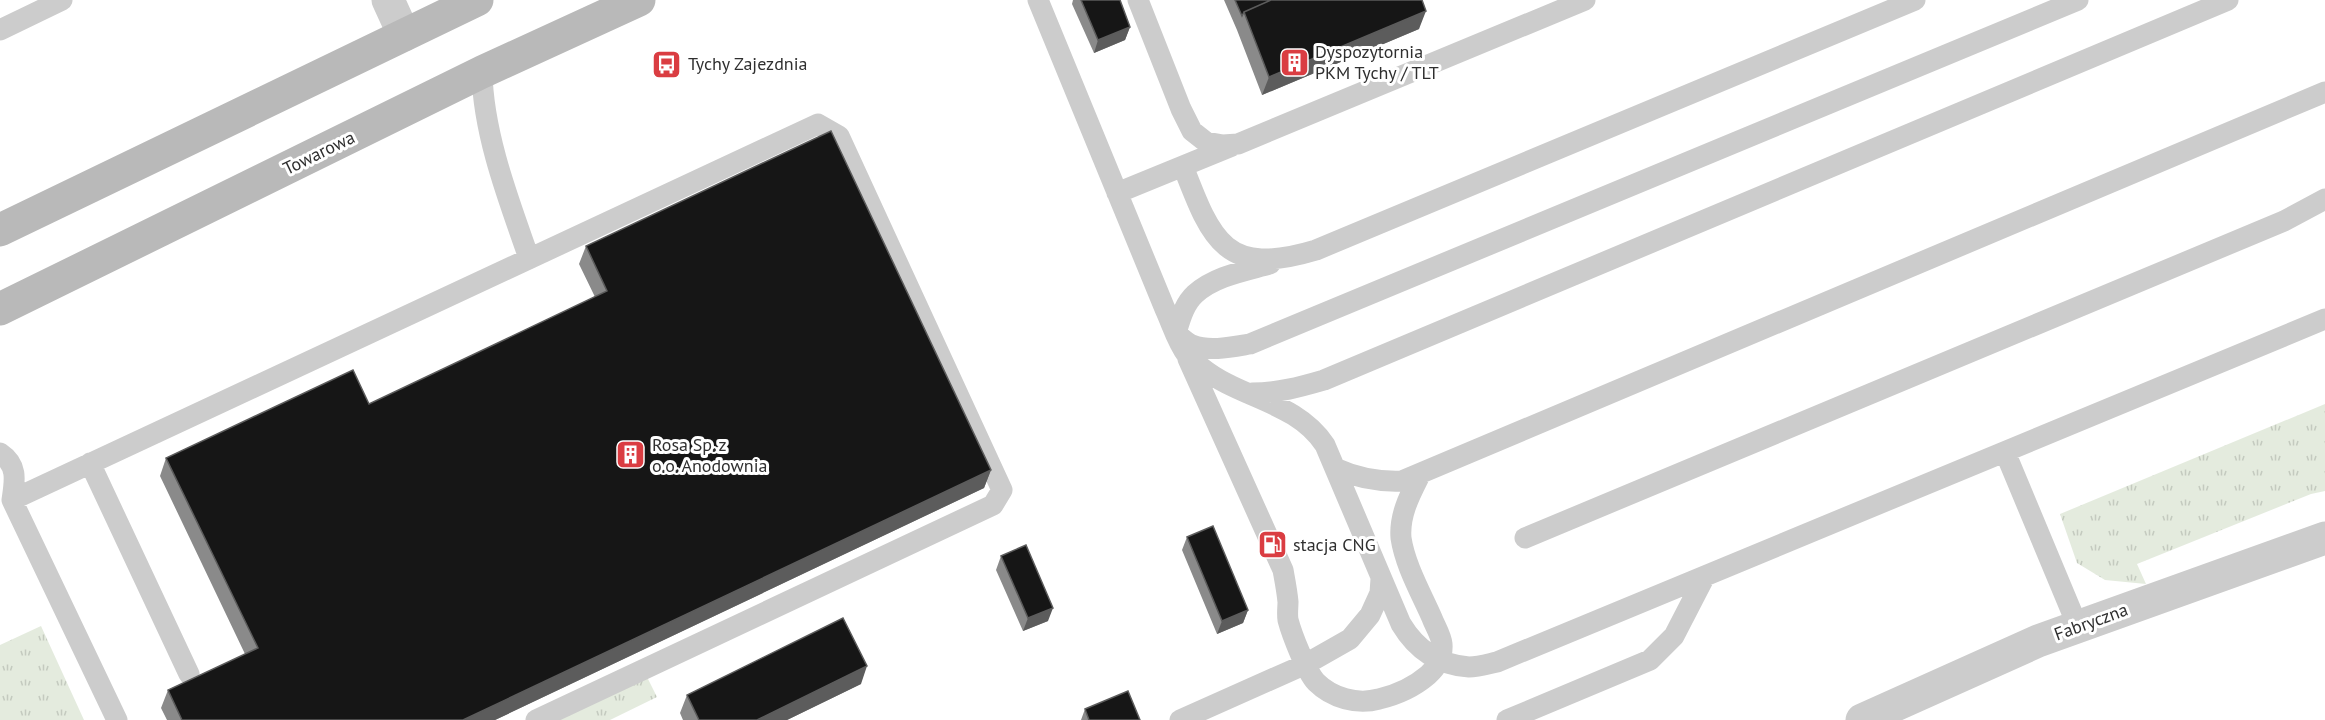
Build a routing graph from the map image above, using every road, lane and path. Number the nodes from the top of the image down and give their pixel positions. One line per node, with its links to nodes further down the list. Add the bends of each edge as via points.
1 (62, 0): 11 (lane)
2 (388, 0): 12 (street)
3 (477, 0): 12 (street)
4 (639, 0): 13 (street, Towarowa)
5 (1038, 0): 17 (lane)
6 (1138, 0): 15 (lane, via 1192,131 1206,142)
7 (1585, 0): 15 (lane)
8 (1915, 0): 21 (lane, via 1316,250)
9 (2078, 0): 24 (lane, via 1250,344 1206,348 1191,345)
10 (2228, 0): 26 (lane, via 1335,376 1271,393)
11 (0, 30)
12 (404, 35): 19 (street)
13 (483, 72): 20 (lane, via 494,147); 22 (street, Towarowa)
14 (2325, 92): 31 (lane)
15 (1238, 144): 16 (lane)
16 (1183, 166): 17 (lane); 21 (lane, via 1202,216 1212,234 1229,250 1255,260)
17 (1117, 194): 24 (lane)
18 (2325, 199): 33 (lane, via 2284,221)
19 (0, 230)
20 (529, 258): 29 (lane); 42 (lane, via 818,124 839,136 1002,490 993,505)
21 (1286, 259): 24 (lane, via 1232,274 1194,295)
22 (0, 309)
23 (2325, 320): 27 (lane)
24 (1176, 333): 25 (lane)
25 (1187, 356): 26 (lane, via 1213,377); 39 (lane, via 1283,570 1288,619)
26 (1243, 393): 30 (lane, via 1300,418 1325,445)
27 (2005, 452): 35 (lane); 37 (lane)
28 (0, 453): 32 (lane, via 9,459 15,476)
29 (90, 463): 32 (lane); 40 (lane)
30 (1335, 468): 31 (lane, via 1379,482 1402,481); 36 (lane)
31 (1421, 473): 38 (lane, via 1405,508 1401,535 1405,555 1442,642)
32 (12, 500): 41 (lane)
33 (1525, 538)
34 (2325, 538): 37 (street, Fabryczna)
35 (1705, 576): 38 (lane, via 1497,662 1471,667); 44 (lane, via 1674,636 1650,660)
36 (1381, 579): 38 (lane, via 1411,641); 39 (lane, via 1380,593 1370,615 1350,639)
37 (2078, 627): 45 (street, Fabryczna)
38 (1440, 659): 39 (lane, via 1421,681 1402,692 1378,700 1357,701 1325,690)
39 (1306, 664): 43 (lane)
40 (189, 674)
41 (117, 720)
42 (536, 720)
43 (1180, 720)
44 (1507, 720)
45 (1862, 720)

